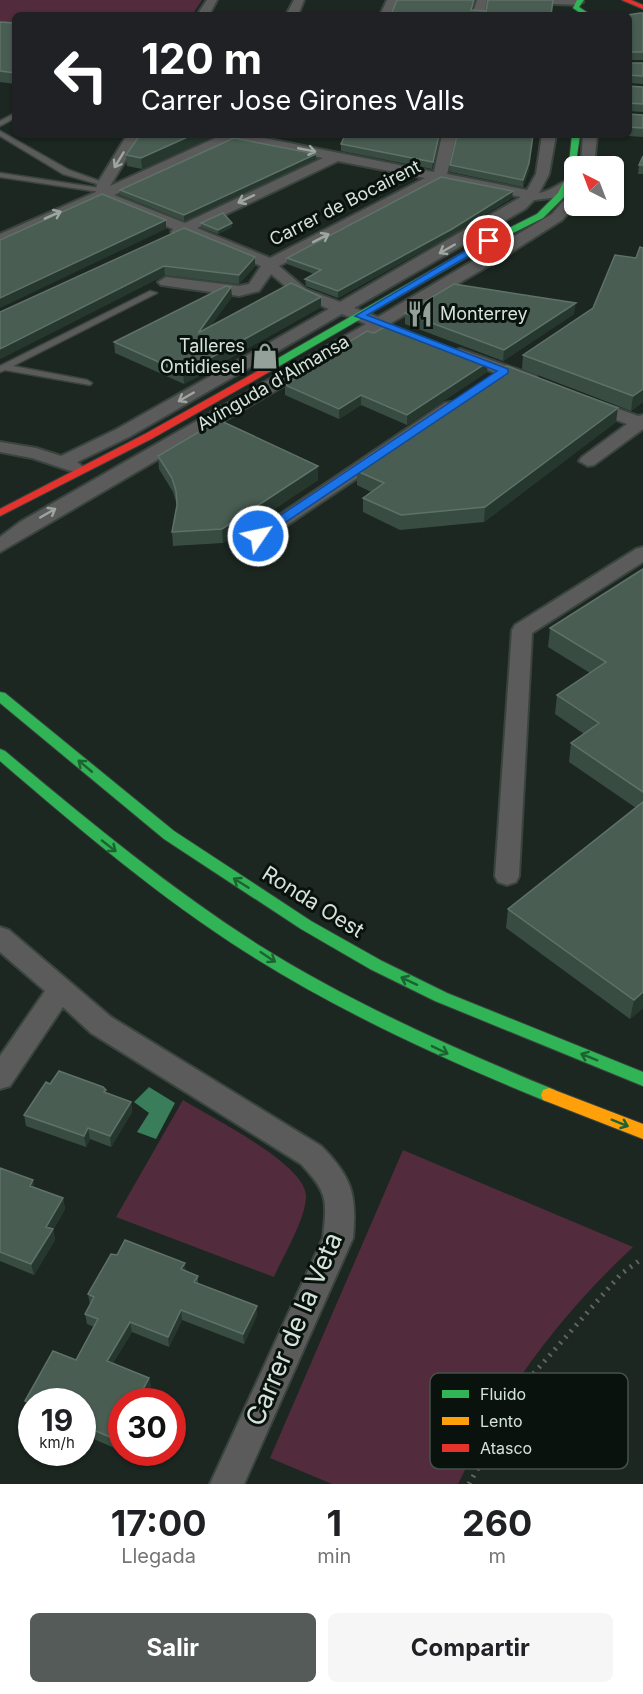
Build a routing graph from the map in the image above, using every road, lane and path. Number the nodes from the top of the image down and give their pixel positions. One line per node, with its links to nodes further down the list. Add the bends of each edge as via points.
1 (533, 0): 2 (street)
2 (582, 9)
3 (0, 133): 17 (lane)
4 (132, 138): 17 (street, one-way to 17)
5 (224, 138): 17 (street)
6 (249, 138): 12 (street, one-way to 12)
7 (448, 138): 16 (street)
8 (549, 138): 20 (street, Avinguda d'Almansa, via 543,178)
9 (561, 138): 20 (street, Avinguda d'Almansa, via 557,172)
10 (576, 138): 13 (street, Avinguda d'Almansa)
11 (590, 138): 14 (street)
12 (334, 152): 16 (street); 22 (street, one-way to 22)
13 (574, 156)
14 (589, 156)
15 (0, 175): 17 (lane)
16 (440, 176): 20 (street); 27 (street, Carrer de Bocairent, one-way to 16)
17 (103, 189): 22 (street); 24 (street, one-way to 17)
18 (564, 189): 20 (street)
19 (564, 192): 25 (street, Avinguda d'Almansa, via 540,216)
20 (536, 196): 25 (street, Avinguda d'Almansa); 30 (street, Avinguda d'Almansa, one-way to 30)
21 (564, 209): 26 (street, Avinguda d'Almansa)
22 (185, 229): 23 (street); 27 (street)
23 (164, 238)
24 (0, 239)
25 (486, 243): 26 (street); 31 (street, Avinguda d'Almansa)
26 (502, 252): 32 (street, Avinguda d'Almansa)
27 (269, 265): 28 (street, Carrer de Bocairent, via 258,286 246,291); 30 (street, via 292,287)
28 (166, 282)
29 (153, 293): 36 (lane)
30 (342, 309): 31 (street); 46 (street, Avinguda d'Almansa, one-way to 46, via 123,433)
31 (359, 316): 32 (street); 46 (street, Avinguda d'Almansa, via 149,436)
32 (378, 323): 33 (street); 50 (street, Avinguda d'Almansa, one-way to 32, via 27,526)
33 (400, 331)
34 (442, 347): 37 (street)
35 (525, 357): 37 (street)
36 (2, 368): 38 (lane)
37 (505, 371): 39 (street); 40 (street)
38 (87, 383)
39 (485, 384)
40 (546, 387)
41 (465, 397): 49 (street)
42 (577, 399): 43 (street)
43 (642, 422): 45 (street)
44 (0, 447): 46 (street)
45 (588, 461)
46 (76, 466): 47 (street, Avinguda d'Almansa); 48 (street, Avinguda d'Almansa)
47 (11, 491)
48 (0, 513)
49 (258, 536)
50 (0, 546)
51 (643, 553): 54 (street, via 522,630)
52 (0, 696): 58 (street, Ronda Oest, one-way to 52, via 488,1017 377,966 321,933 194,853 141,814)
53 (0, 754): 59 (street, one-way to 59, via 157,883 288,971 459,1059)
54 (507, 876)
55 (0, 937): 56 (street)
56 (59, 991): 57 (street); 63 (street, Carrer de la Veta, via 134,1047 287,1138 311,1155 339,1189 342,1204 338,1238)
57 (0, 1078)
58 (643, 1078)
59 (643, 1132)
60 (643, 1258): 61 (path, via 621,1274)
61 (534, 1373)
62 (478, 1469): 64 (path)
63 (227, 1484)
64 (469, 1484)

